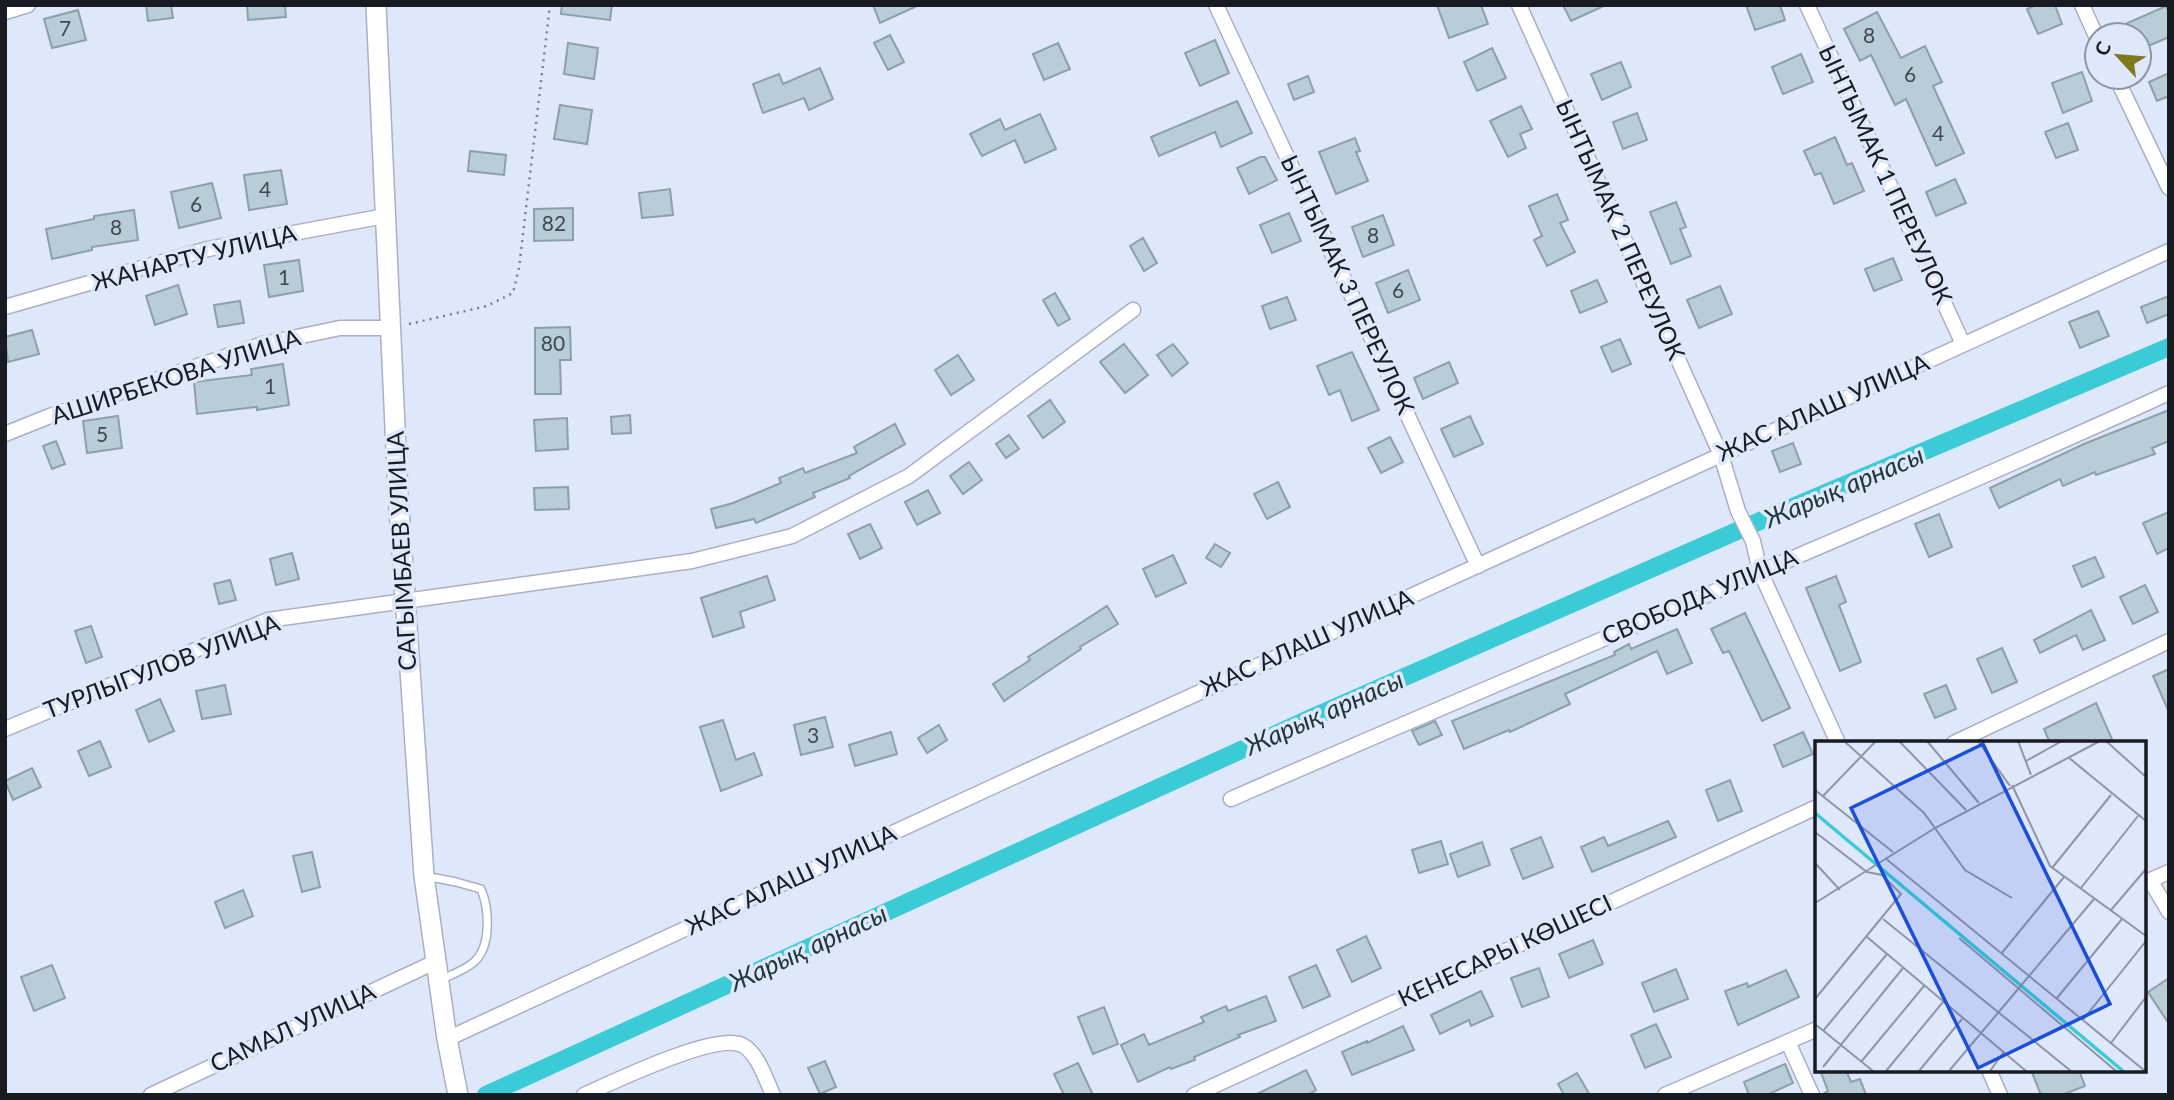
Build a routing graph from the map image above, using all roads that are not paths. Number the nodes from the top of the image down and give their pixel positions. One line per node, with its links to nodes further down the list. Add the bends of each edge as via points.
1 (28, 5): 7 (street)
2 (376, 5): 11 (street, САГЫМБАЕВ УЛИЦА)
3 (1216, 5): 20 (street, ЫНТЫМАК 3 ПЕРЕУЛОК)
4 (1520, 5): 19 (street, ЫНТЫМАК 2 ПЕРЕУЛОК)
5 (1807, 5): 16 (street, ЫНТЫМАК 1 ПЕРЕУЛОК)
6 (2082, 5): 8 (street)
7 (5, 12)
8 (2090, 21)
9 (2123, 91): 10 (street)
10 (2169, 188)
11 (385, 216): 13 (street, ЖАНАРТУ УЛИЦА, via 208,249); 15 (street, САГЫМБАЕВ УЛИЦА)
12 (2169, 251): 16 (street, ЖАС АЛАШ УЛИЦА)
13 (5, 307)
14 (1133, 310): 22 (street, ТУРЛЫГУЛОВ УЛИЦА, via 909,477 792,536 692,561)
15 (390, 328): 18 (street, АШИРБЕКОВА УЛИЦА, via 340,328 263,344); 22 (street, САГЫМБАЕВ УЛИЦА)
16 (1963, 344): 19 (street, ЖАС АЛАШ УЛИЦА)
17 (2169, 393): 21 (street, СВОБОДА УЛИЦА)
18 (5, 434)
19 (1721, 455): 20 (street, ЖАС АЛАШ УЛИЦА); 21 (street, ЫНТЫМАК 2 ПЕРЕУЛОК)
20 (1478, 566): 35 (street, ЖАС АЛАШ УЛИЦА)
21 (1760, 571): 25 (street, ЫНТЫМАК 2 ПЕРЕУЛОК); 27 (street, СВОБОДА УЛИЦА)
22 (404, 600): 24 (street, ТУРЛЫГУЛОВ УЛИЦА, via 268,620); 30 (street, САГЫМБАЕВ УЛИЦА)
23 (2169, 641): 26 (street)
24 (5, 729)
25 (1837, 741)
26 (1958, 741)
27 (1231, 799)
28 (1815, 808): 42 (street, КЕНЕСАРЫ КӨШЕСІ)
29 (2169, 872): 31 (street)
30 (424, 876): 33 (street, САГЫМБАЕВ УЛИЦА); 33 (lane, via 481,889 486,901 488,934 476,961)
31 (2147, 882): 32 (street)
32 (2169, 912)
33 (437, 972): 35 (street, САГЫМБАЕВ УЛИЦА); 38 (street, САМАЛ УЛИЦА)
34 (1815, 1030): 36 (street)
35 (447, 1040): 39 (street, САГЫМБАЕВ УЛИЦА)
36 (1788, 1042): 43 (street); 44 (street)
37 (1990, 1072): 45 (street)
38 (150, 1095)
39 (458, 1095)
40 (584, 1095): 41 (street, via 699,1048 727,1043 751,1051)
41 (773, 1095)
42 (1194, 1095)
43 (1665, 1095)
44 (1812, 1095)
45 (2000, 1095)

